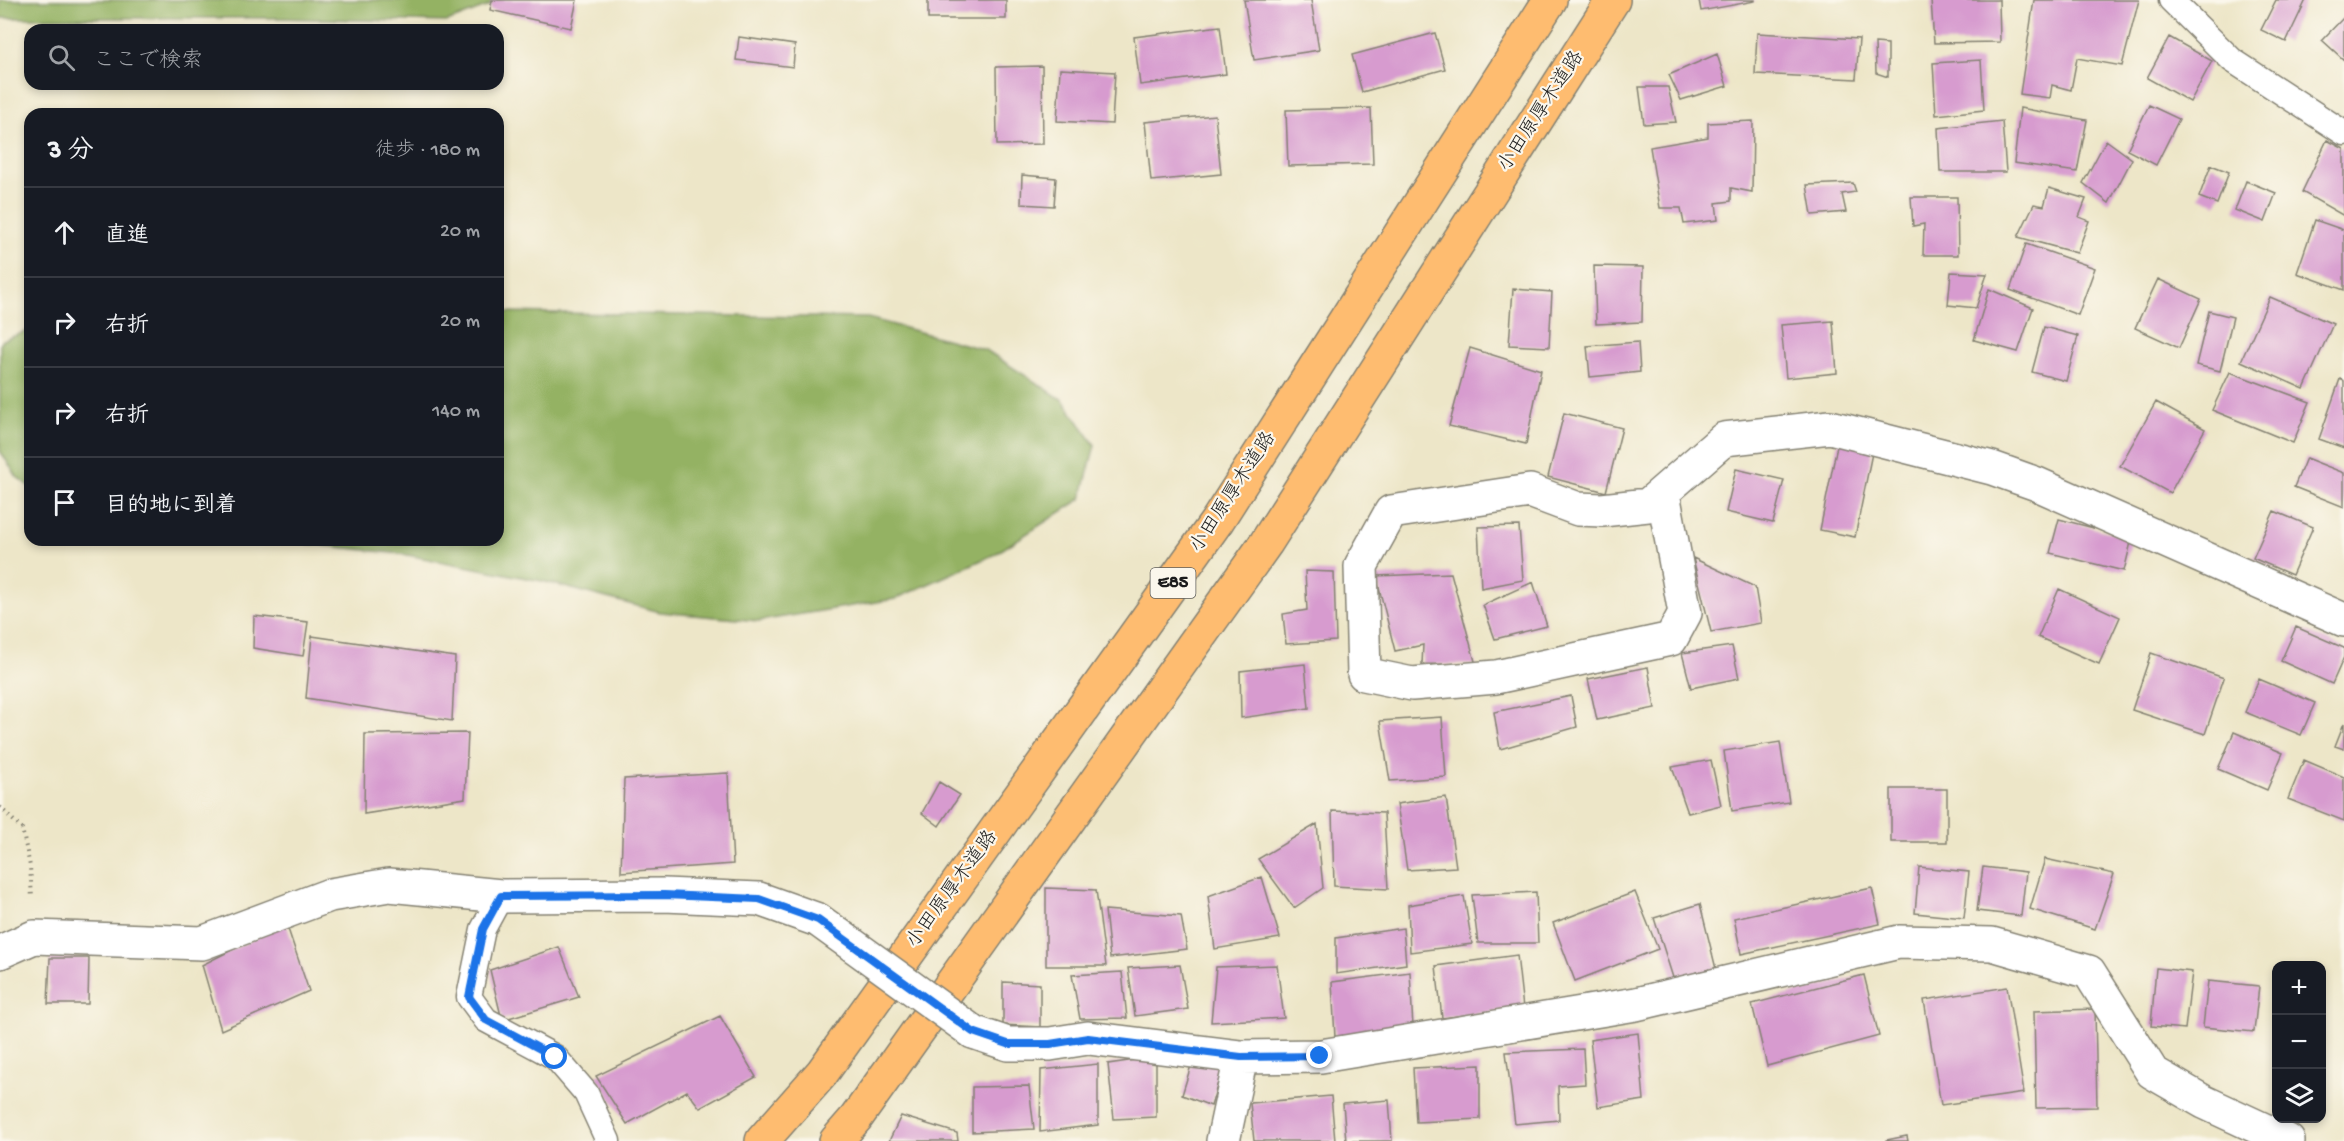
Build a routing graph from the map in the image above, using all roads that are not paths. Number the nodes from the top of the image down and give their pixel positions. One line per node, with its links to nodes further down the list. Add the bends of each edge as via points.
1 (1550, 0): 11 (highway, 小田原厚木道路 / E85, via 1217,521 822,1072)
2 (1613, 0): 12 (highway, 小田原厚木道路 / E85, via 1266,543 863,1109)
3 (2171, 0): 4 (lane, via 2232,60)
4 (2344, 133)
5 (1663, 493): 5 (street, via 1648,505 1602,510 1578,509 1530,491 1391,512 1361,566 1364,674 1412,684 1496,677 1671,639 1685,613); 6 (street, via 1724,438 1830,427 2026,480)
6 (2344, 620)
7 (501, 896): 8 (street, via 389,885 330,895 202,943 34,937); 9 (street, bridge, via 759,899 818,920 973,1032 1008,1044 1050,1044 1088,1038); 10 (lane, via 483,929 469,997 486,1020 555,1057 586,1093)
8 (0, 951)
9 (1241, 1057): 13 (street); 14 (street, via 1320,1056 1636,1004 1899,942 1992,944 2089,972 2152,1072 2204,1102)
10 (608, 1141)
11 (762, 1141)
12 (836, 1141)
13 (1223, 1141)
14 (2288, 1141)

